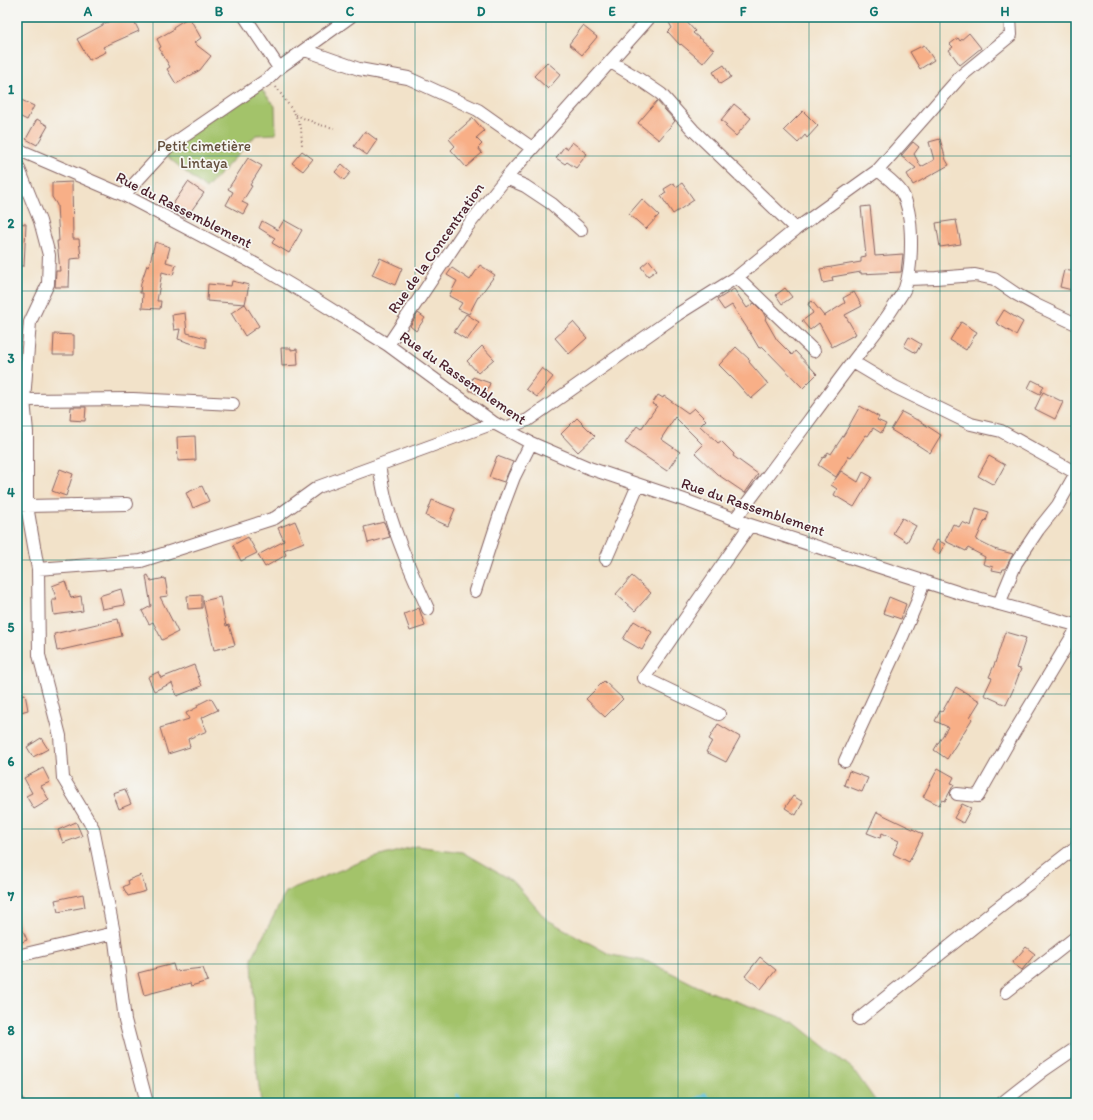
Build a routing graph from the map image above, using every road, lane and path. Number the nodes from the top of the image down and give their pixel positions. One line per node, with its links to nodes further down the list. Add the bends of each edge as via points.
1 (245, 17): 7 (street)
2 (350, 17): 5 (street)
3 (650, 17): 6 (street, Rue de la Concentration)
4 (1010, 17): 15 (street, via 1011,34 961,76)
5 (305, 50): 7 (street); 12 (street, via 360,70 408,78 478,110)
6 (611, 62): 12 (street, Rue de la Concentration); 18 (street, via 661,94 693,130)
7 (279, 68): 8 (street)
8 (269, 78): 9 (path); 17 (street, via 167,148)
9 (295, 115): 10 (path); 11 (path, via 301,128)
10 (334, 128)
11 (302, 144)
12 (532, 148): 16 (street, Rue de la Concentration)
13 (17, 150): 17 (street, Rue du Rassemblement)
14 (17, 164): 26 (street, via 40,221 50,255 48,284 30,322)
15 (878, 170): 18 (street); 21 (street, via 902,192 907,204 911,228)
16 (506, 178): 19 (street, via 547,200); 23 (street, Rue de la Concentration, via 467,227)
17 (124, 195): 23 (street, Rue du Rassemblement, via 259,266)
18 (796, 229): 20 (street)
19 (582, 230)
20 (737, 277): 24 (street); 28 (street, via 678,314 528,420)
21 (908, 279): 22 (street, via 975,275 994,279 1023,298); 25 (street, via 890,312)
22 (1076, 324)
23 (388, 345): 28 (street, Rue du Rassemblement)
24 (814, 351)
25 (852, 362): 31 (street, via 895,387 971,424 1001,431); 35 (street)
26 (24, 400): 27 (street, via 133,399); 34 (street, via 27,432)
27 (233, 404)
28 (500, 426): 29 (street, Rue du Rassemblement); 30 (street)
29 (531, 443): 32 (street, Rue du Rassemblement, via 589,468); 40 (street, via 500,514)
30 (379, 465): 38 (street, via 318,487 275,518 141,561); 42 (street, via 386,501 397,535)
31 (1076, 473): 41 (street, via 1058,504 1016,563)
32 (638, 485): 35 (street, Rue du Rassemblement); 37 (street)
33 (127, 504): 34 (street)
34 (22, 505): 38 (street)
35 (736, 519): 36 (street, Rue du Rassemblement)
36 (750, 525): 39 (street, Rue du Rassemblement); 45 (street, via 644,678)
37 (606, 559)
38 (38, 569): 49 (street, via 39,655 60,736 63,778 93,828)
39 (924, 581): 41 (street, Rue du Rassemblement); 46 (street, via 903,635)
40 (475, 591)
41 (999, 604): 43 (street, Rue du Rassemblement)
42 (428, 610)
43 (1076, 625)
44 (1076, 630): 47 (street, via 978,796)
45 (719, 714)
46 (845, 761)
47 (957, 794)
48 (1076, 847): 53 (street)
49 (114, 933): 51 (street); 55 (street, via 125,1020)
50 (1076, 936): 52 (street)
51 (17, 956)
52 (1006, 992)
53 (860, 1019)
54 (1076, 1048): 56 (street)
55 (147, 1103)
56 (1002, 1103)

